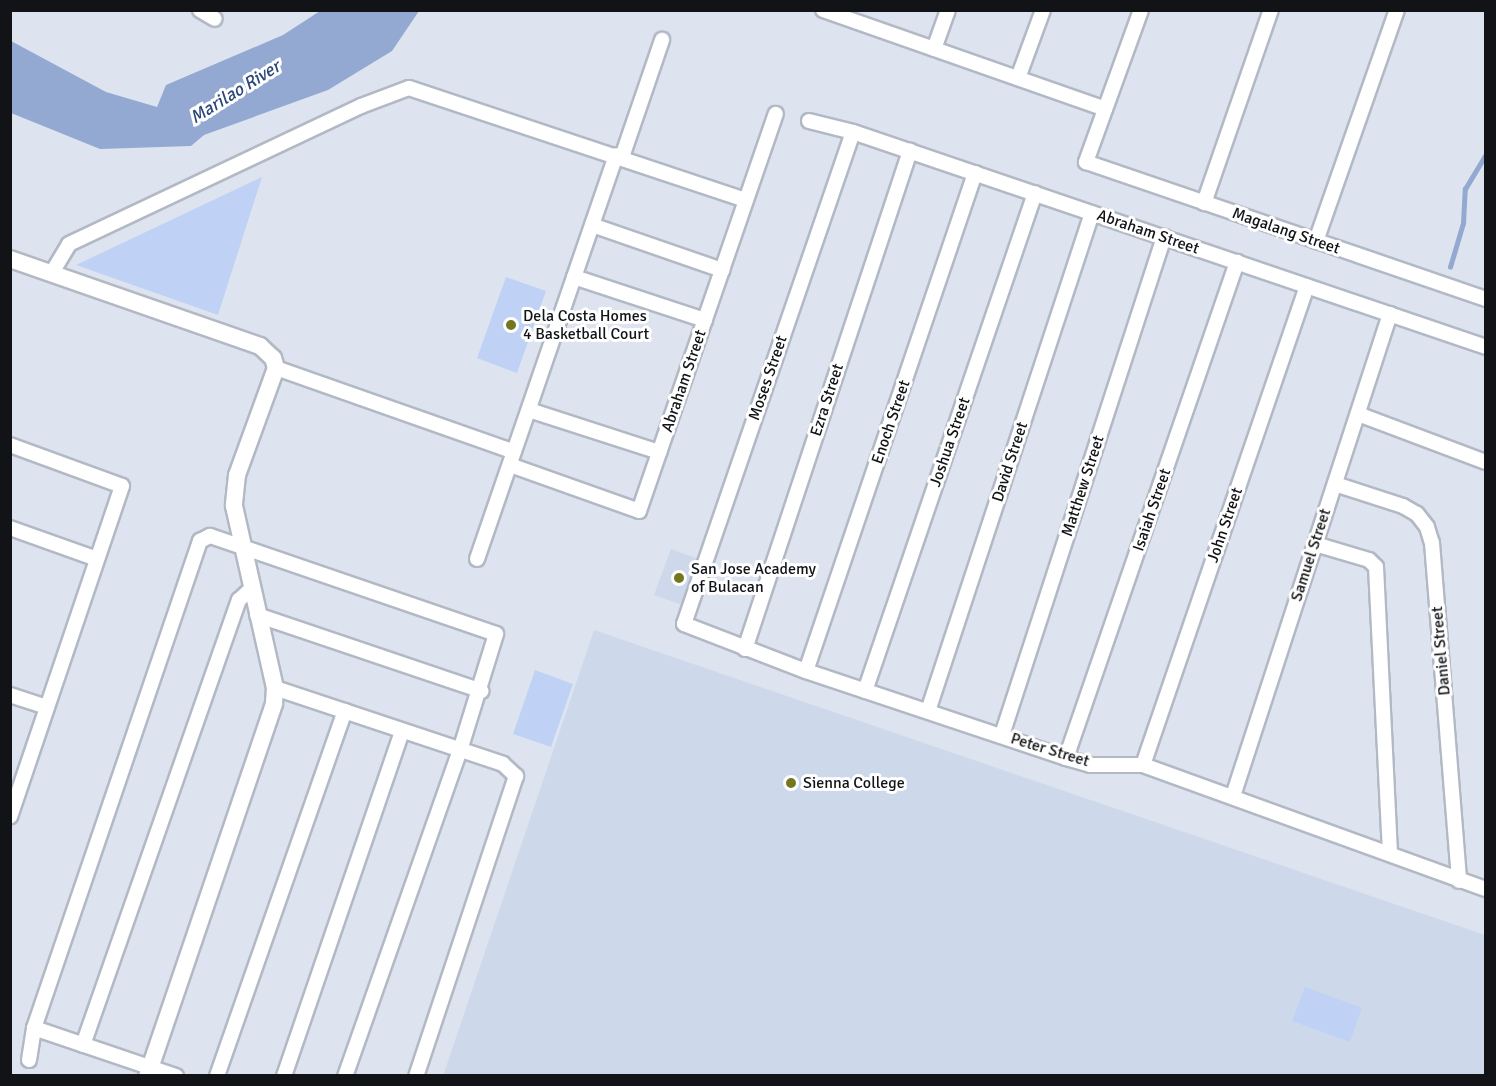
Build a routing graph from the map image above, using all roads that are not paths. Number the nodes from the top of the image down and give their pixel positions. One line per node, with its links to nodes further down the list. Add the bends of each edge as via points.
1 (201, 10): 9 (street)
2 (823, 10): 8 (street)
3 (948, 10): 11 (street)
4 (1043, 10): 12 (street)
5 (1141, 10): 13 (street)
6 (1271, 10): 22 (street)
7 (1397, 10): 26 (street)
8 (857, 16): 11 (street)
9 (215, 19)
10 (662, 40): 18 (street)
11 (934, 49): 12 (street)
12 (1018, 78): 13 (street)
13 (1105, 109): 22 (street, Magalang Street, via 1086,162)
14 (776, 114): 21 (street, Abraham Street)
15 (809, 121): 16 (street, Abraham Street)
16 (853, 132): 17 (street, Abraham Street); 52 (street, Moses Street)
17 (910, 151): 19 (street, Abraham Street); 53 (street, Ezra Street)
18 (619, 156): 21 (street); 24 (street); 30 (street, via 409,88 361,106 69,244)
19 (975, 173): 20 (street, Abraham Street); 54 (street, Enoch Street)
20 (1035, 194): 23 (street, Abraham Street); 57 (street, Joshua Street)
21 (746, 200): 29 (street, Abraham Street)
22 (1204, 203): 26 (street, Magalang Street)
23 (1092, 213): 25 (street, Abraham Street); 61 (street, David Street)
24 (592, 225): 29 (street); 31 (street)
25 (1164, 237): 28 (street, Abraham Street); 63 (street, Matthew Street)
26 (1316, 241): 33 (street, Magalang Street)
27 (10, 259): 30 (street)
28 (1237, 262): 32 (street, Abraham Street); 65 (street, Isaiah Street)
29 (722, 270): 35 (street, Abraham Street)
30 (52, 271): 37 (street, via 260,346 273,358)
31 (574, 277): 35 (street); 38 (street)
32 (1307, 286): 34 (street, Abraham Street); 66 (street, John Street)
33 (1485, 299)
34 (1390, 314): 36 (street, Abraham Street); 39 (street, Samuel Street)
35 (705, 320): 41 (street, Abraham Street)
36 (1485, 347)
37 (276, 368): 42 (street); 47 (street, via 237,475 234,506)
38 (529, 410): 41 (street); 42 (street)
39 (1358, 414): 43 (street); 44 (street, Samuel Street)
40 (11, 447): 48 (street, via 122,486)
41 (659, 452): 42 (street, Abraham Street, via 639,511)
42 (512, 458): 49 (street)
43 (1485, 462)
44 (1335, 484): 46 (street, Samuel Street); 70 (street, Daniel Street, via 1403,506 1417,514 1430,535)
45 (10, 528): 48 (street)
46 (1315, 544): 67 (street, Samuel Street); 69 (street, via 1369,560 1376,567)
47 (241, 547): 50 (street); 56 (street, via 490,629 497,642); 72 (street, via 210,536 200,541)
48 (98, 559): 59 (street)
49 (477, 559)
50 (251, 589): 51 (street); 73 (street, via 239,600)
51 (258, 615): 55 (street); 56 (street)
52 (684, 624): 53 (street, Peter Street)
53 (745, 649): 54 (street, Peter Street)
54 (806, 671): 57 (street, Peter Street)
55 (274, 688): 60 (street); 75 (street, via 274,704)
56 (481, 691): 64 (street)
57 (865, 691): 61 (street, Peter Street)
58 (10, 695): 59 (street)
59 (47, 707): 68 (street)
60 (345, 711): 62 (street); 77 (street)
61 (928, 711): 63 (street, Peter Street)
62 (402, 730): 64 (street); 78 (street)
63 (1002, 735): 65 (street, Peter Street)
64 (460, 750): 79 (street); 80 (street, via 503,764 516,776)
65 (1066, 758): 66 (street, Peter Street, via 1090,765)
66 (1143, 765): 67 (street, Peter Street)
67 (1233, 796): 69 (street, Peter Street)
68 (10, 817)
69 (1390, 853): 70 (street, Peter Street)
70 (1459, 880): 71 (street, Peter Street)
71 (1485, 890)
72 (34, 1028): 73 (street); 74 (street)
73 (83, 1045): 75 (street)
74 (28, 1060)
75 (148, 1071): 76 (street)
76 (176, 1076)
77 (217, 1076)
78 (284, 1076)
79 (345, 1076)
80 (416, 1076)

